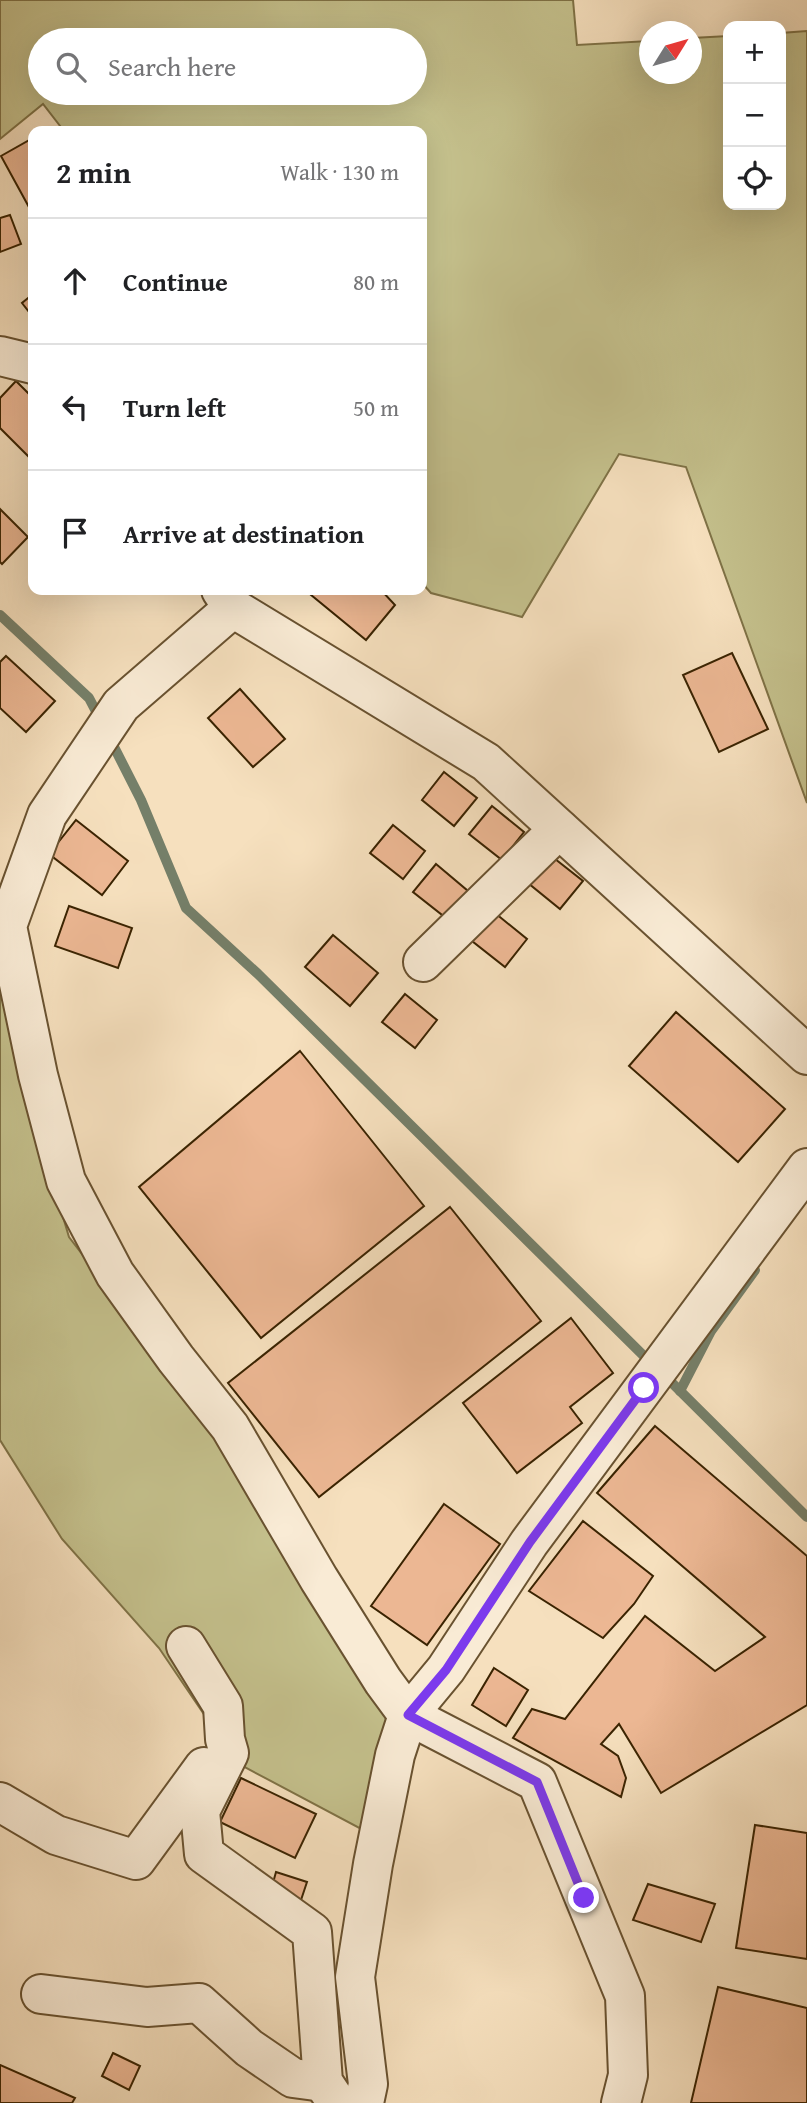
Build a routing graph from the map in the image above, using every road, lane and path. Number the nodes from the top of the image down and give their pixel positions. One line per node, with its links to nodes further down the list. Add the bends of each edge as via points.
1 (227, 599): 2 (street, via 485,762); 3 (street, via 118,709 47,815)
2 (559, 829): 4 (street); 5 (street)
3 (3, 923): 8 (street, via 66,1181 115,1274 230,1427 319,1579)
4 (423, 962)
5 (807, 1055)
6 (807, 1168): 8 (street, via 530,1542 446,1670)
7 (186, 1646): 9 (street, via 223,1706)
8 (408, 1715): 13 (street, via 395,1755 355,1977 368,2084); 14 (street, via 537,1782 625,1996 628,2075)
9 (225, 1739): 10 (street, via 136,1860 56,1835); 12 (street, via 229,1753 200,1811 204,1854 312,1932)
10 (0, 1802)
11 (41, 1994): 12 (street, via 147,2007 199,2003 249,2048 293,2078)
12 (330, 2093)
13 (364, 2103)
14 (621, 2103)

